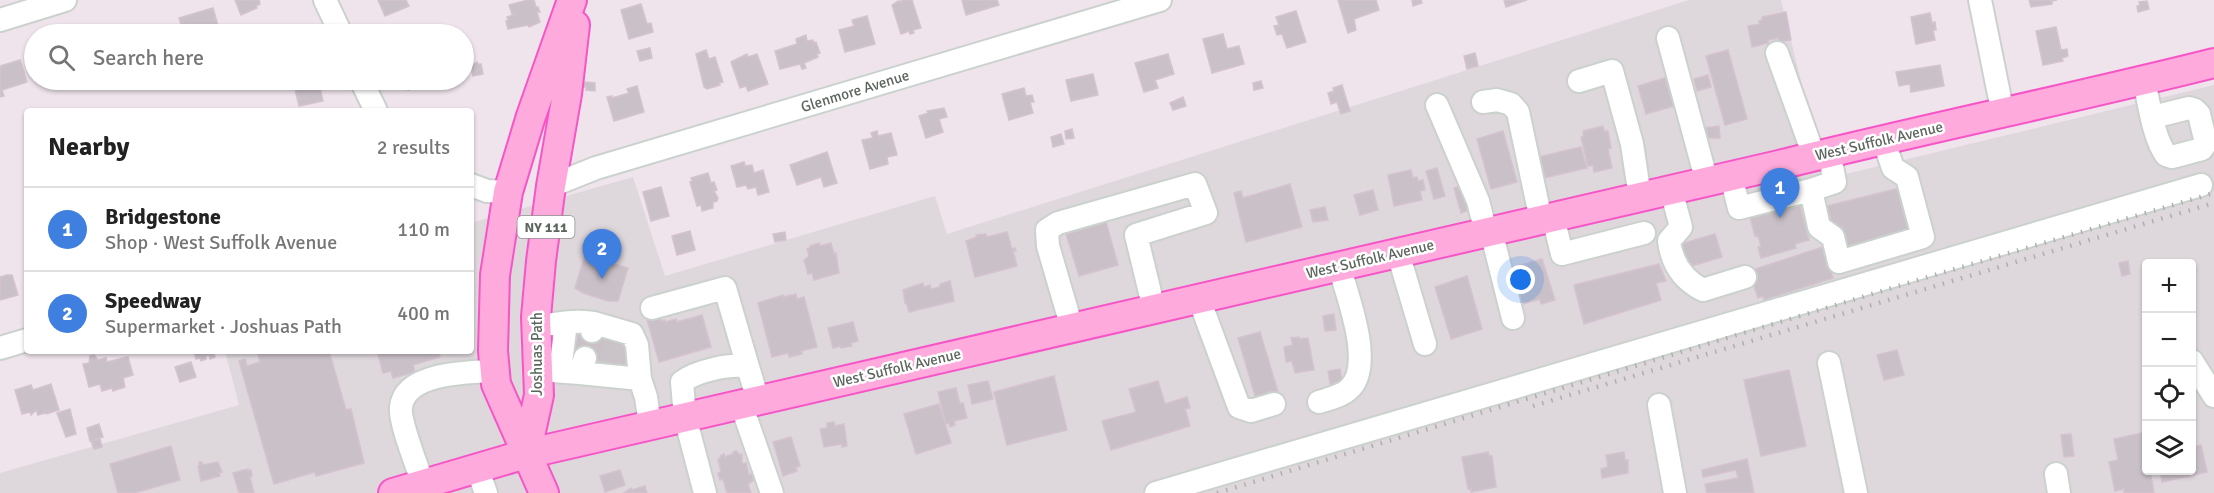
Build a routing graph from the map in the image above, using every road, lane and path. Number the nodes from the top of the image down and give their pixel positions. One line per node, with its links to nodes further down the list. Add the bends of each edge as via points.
1 (65, 0): 7 (street)
2 (325, 0): 8 (street)
3 (572, 0): 28 (main road, NY 111)
4 (578, 0): 24 (main road, Joshuas Path / NY 111)
5 (1160, 0): 24 (street, Glenmore Avenue, via 596,168)
6 (1980, 0): 18 (street)
7 (0, 20)
8 (336, 24)
9 (1668, 38): 22 (street)
10 (1777, 53): 21 (street)
11 (2214, 63): 13 (main road, West Suffolk Avenue)
12 (1579, 81): 29 (street, via 1612,70 1632,144)
13 (2144, 81): 18 (main road, West Suffolk Avenue); 19 (street)
14 (366, 90): 17 (street)
15 (1483, 102): 30 (street, via 1497,100 1511,104 1518,112)
16 (1437, 105): 31 (street)
17 (375, 108)
18 (2003, 114): 20 (main road, West Suffolk Avenue)
19 (2152, 117)
20 (1882, 139): 21 (main road, West Suffolk Avenue); 27 (street, via 1893,168 1907,177 1923,237 1839,262 1833,237 1820,228)
21 (1822, 154): 22 (main road, West Suffolk Avenue); 27 (street, via 1835,182)
22 (1719, 179): 26 (main road, West Suffolk Avenue); 27 (street, via 1739,208)
23 (474, 186): 28 (street)
24 (551, 186): 34 (main road, Joshuas Path / NY 111)
25 (2201, 186): 67 (street)
26 (1671, 190): 29 (main road, West Suffolk Avenue); 36 (street, via 1681,227 1669,241 1670,252 1689,283 1703,290)
27 (1811, 190)
28 (508, 192): 34 (main road, via 526,206); 51 (main road, NY 111, via 495,275)
29 (1640, 197): 30 (main road, West Suffolk Avenue)
30 (1547, 218): 31 (main road, West Suffolk Avenue); 32 (street, via 1562,254)
31 (1488, 232): 33 (main road, West Suffolk Avenue); 40 (street)
32 (1644, 233)
33 (1398, 253): 35 (main road, West Suffolk Avenue); 45 (street)
34 (541, 261): 42 (main road, Joshuas Path / NY 111)
35 (1339, 266): 37 (main road, West Suffolk Avenue); 55 (street, via 1357,332 1359,370 1347,391)
36 (1745, 278)
37 (1199, 299): 39 (main road, West Suffolk Avenue); 56 (street, via 1239,407 1251,411)
38 (652, 308): 48 (street, via 725,288)
39 (1154, 309): 43 (main road, West Suffolk Avenue); 43 (street, via 1136,236 1206,213 1195,184 1058,223 1047,230)
40 (1514, 318)
41 (566, 323): 42 (street); 50 (street); 52 (street, via 580,320 618,334 632,334)
42 (537, 325): 50 (main road, Joshuas Path / NY 111)
43 (1072, 328): 54 (main road, West Suffolk Avenue)
44 (24, 341): 46 (street)
45 (1425, 344)
46 (0, 348)
47 (1829, 363): 69 (street)
48 (748, 367): 54 (street); 58 (street, via 693,374 682,382)
49 (2196, 367): 53 (street)
50 (566, 368): 52 (street, via 607,371); 60 (main road, Joshuas Path / NY 111, via 539,394)
51 (495, 371): 60 (main road, NY 111, via 496,384); 62 (street, via 454,373 428,380 415,386 405,398 401,408 404,422)
52 (640, 379): 59 (street)
53 (2214, 396)
54 (750, 402): 58 (main road, West Suffolk Avenue); 66 (street, via 756,447)
55 (1319, 402)
56 (1274, 404)
57 (1659, 405): 68 (street)
58 (685, 417): 59 (main road, West Suffolk Avenue); 65 (street)
59 (650, 425): 60 (main road, West Suffolk Avenue)
60 (526, 454): 61 (main road); 64 (main road, NY 111)
61 (482, 481): 62 (main road)
62 (434, 486): 63 (main road)
63 (393, 493)
64 (544, 493)
65 (705, 493)
66 (772, 493)
67 (1156, 493)
68 (1675, 493)
69 (1856, 493)

